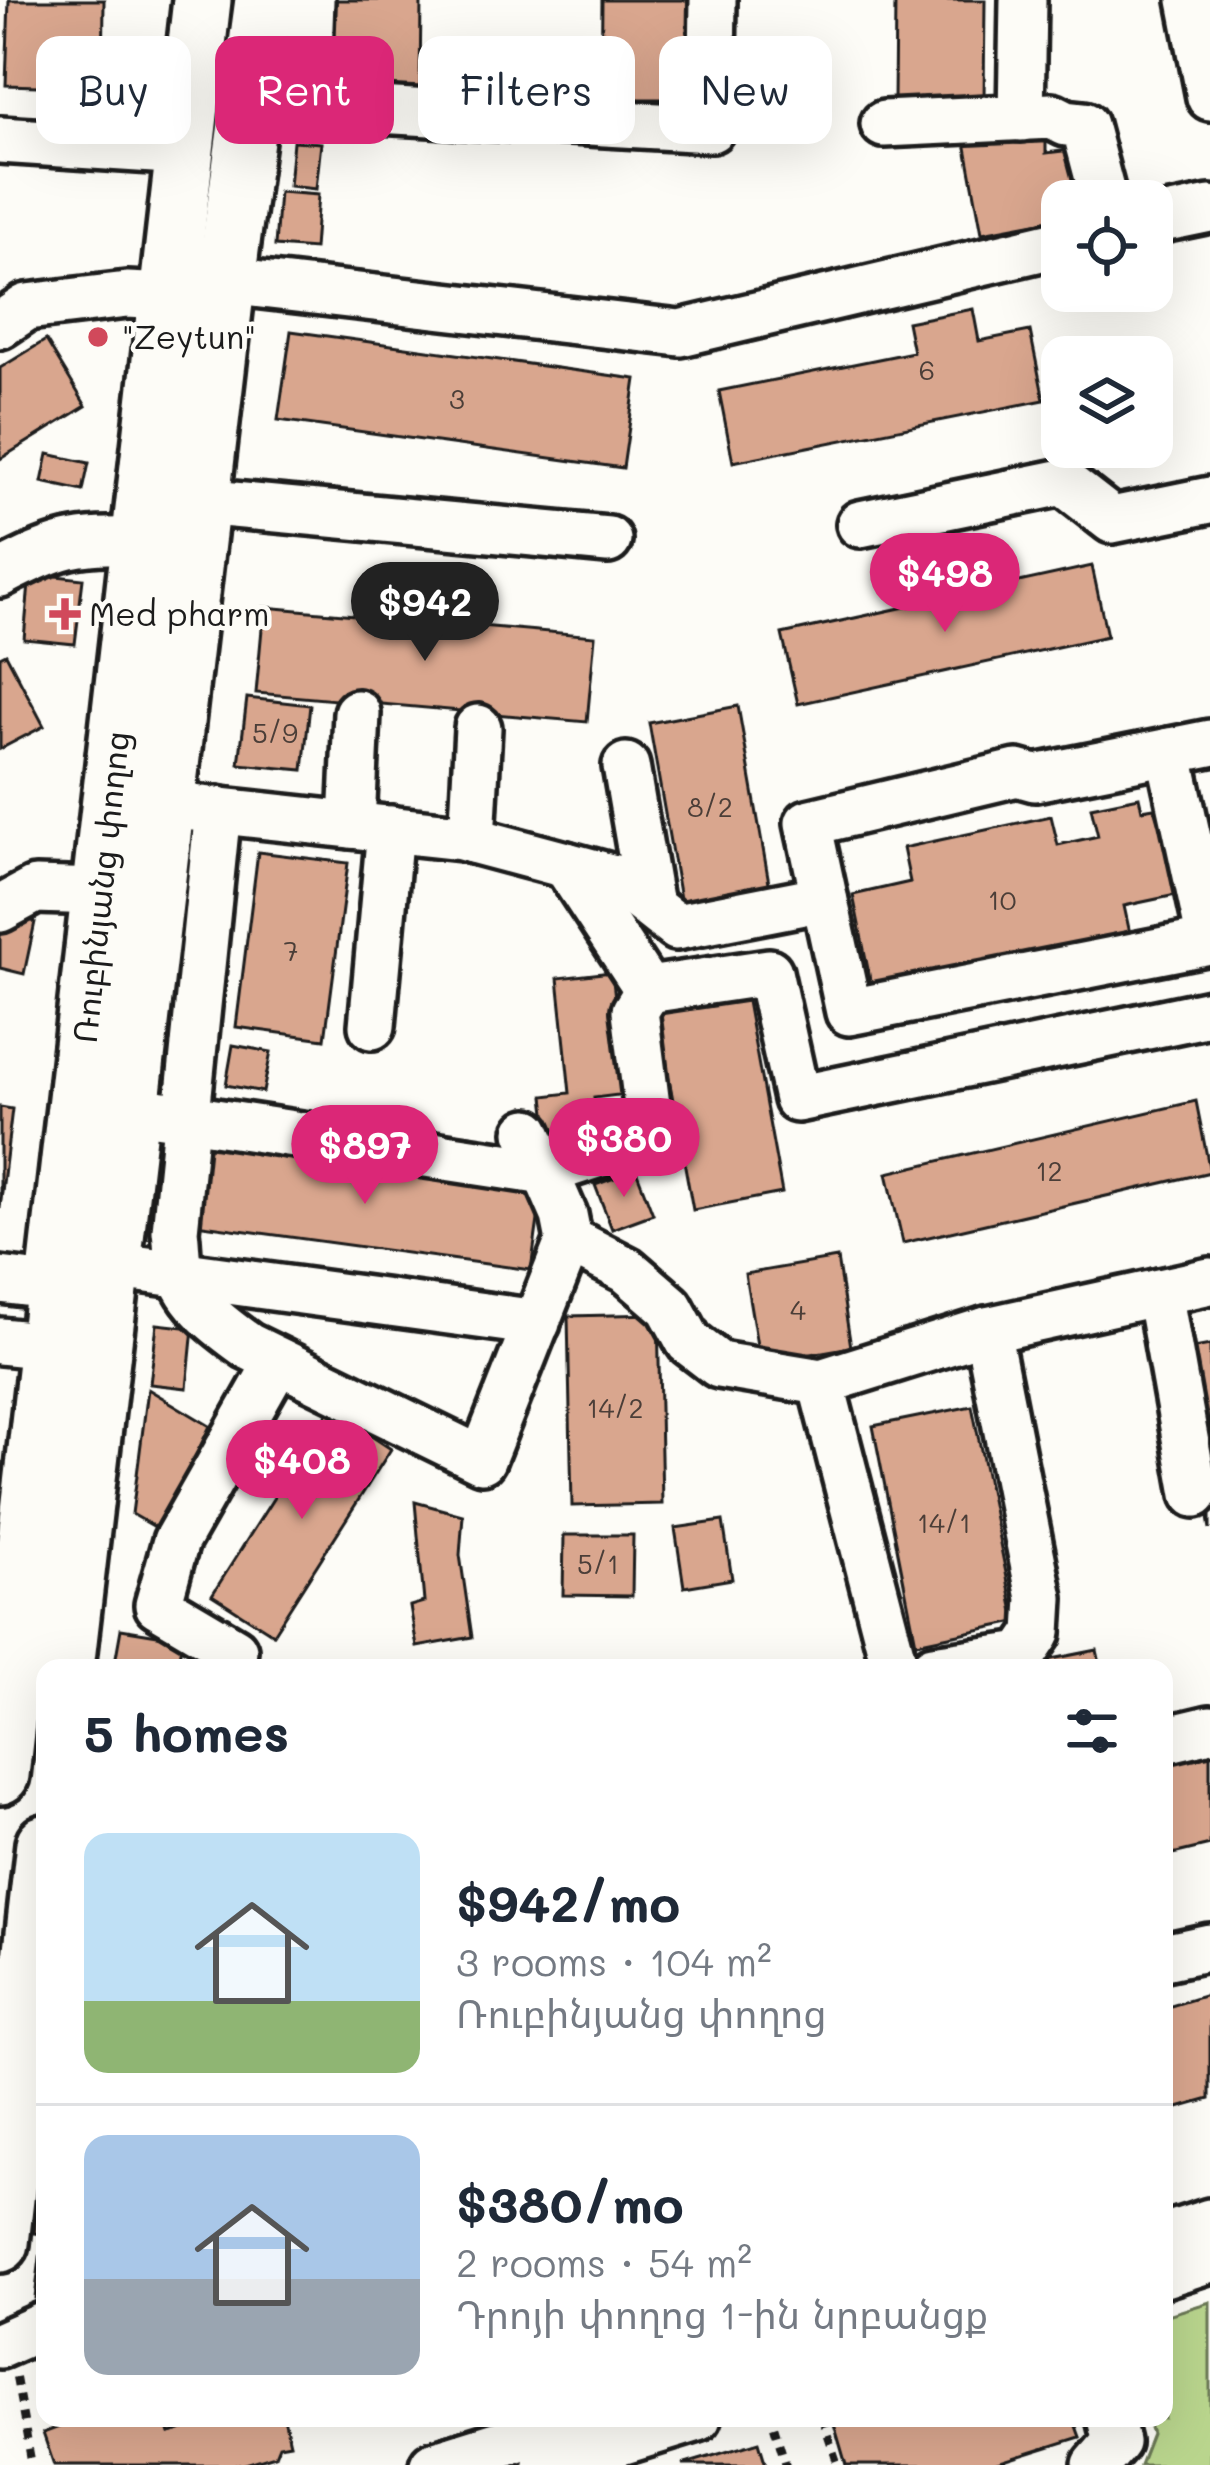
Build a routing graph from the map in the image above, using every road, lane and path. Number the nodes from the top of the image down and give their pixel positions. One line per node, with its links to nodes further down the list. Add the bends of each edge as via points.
1 (202, 0): 11 (main road, Ռուբինյանց փողոց)
2 (264, 0): 16 (main road, Ռուբինյանց փողոց)
3 (311, 0): 4 (street, via 307,106 711,129)
4 (713, 0)
5 (1023, 0): 8 (street)
6 (1190, 0): 7 (street)
7 (1210, 97)
8 (1022, 118): 9 (street); 12 (street, via 1084,125)
9 (884, 124)
10 (0, 140): 11 (street)
11 (185, 152): 17 (main road, Ռուբինյանց փողոց)
12 (1098, 180)
13 (1210, 209): 14 (street)
14 (1173, 217)
15 (1041, 248): 16 (street, via 680,333)
16 (227, 280): 20 (main road, Ռուբինյանց փողոց)
17 (168, 298): 18 (street, via 27,307); 23 (main road, Ռուբինյանց փողոց)
18 (0, 325)
19 (1210, 500): 21 (street, via 1112,520 1063,482)
20 (201, 502): 22 (street); 29 (main road, Ռուբինյանց փողոց)
21 (860, 524)
22 (608, 540)
23 (140, 541): 24 (street, via 54,546); 33 (main road, Ռուբինյանց փողոց)
24 (0, 574)
25 (357, 712): 30 (street)
26 (478, 728): 31 (street)
27 (1190, 747): 34 (street, via 1035,778 1017,773 808,823); 37 (street)
28 (626, 766): 35 (street)
29 (191, 807): 30 (street); 41 (main road, Ռուբինյանց փողոց); 42 (street)
30 (371, 827): 31 (street); 40 (street)
31 (472, 840): 32 (street)
32 (566, 865): 35 (street, via 614,878); 38 (street)
33 (100, 892): 36 (street, via 35,890); 49 (main road, Ռուբինյանց փողոց)
34 (824, 898): 35 (street, via 676,927); 37 (street, via 849,1012)
35 (650, 906)
36 (0, 909)
37 (1210, 941)
38 (648, 990): 39 (street, via 769,972 797,1099); 43 (street, via 635,1011 651,1137)
39 (1210, 1013)
40 (372, 1025)
41 (129, 1109): 42 (street); 45 (main road, Ռուբինյանց փողոց)
42 (185, 1118): 43 (street); 46 (street, via 175,1231)
43 (537, 1152): 44 (street)
44 (569, 1240): 51 (street); 55 (street, via 627,1270 719,1365)
45 (111, 1265): 46 (street); 57 (main road, Ռուբինյանց փողոց)
46 (180, 1275): 51 (street); 54 (street, via 222,1328)
47 (0, 1280): 49 (street)
48 (1210, 1281): 50 (street)
49 (56, 1286): 53 (main road, Ռուբինյանց փողոց)
50 (1159, 1292): 52 (street); 56 (street)
51 (538, 1323): 54 (street, via 482,1460)
52 (987, 1330): 55 (street); 60 (street, via 1040,1598 1039,1633 1023,1655)
53 (24, 1344): 63 (main road, Ռուբինյանց փողոց)
54 (278, 1360): 58 (street, via 176,1540 158,1606)
55 (821, 1382): 59 (street)
56 (1195, 1494)
57 (66, 1659)
58 (237, 1659)
59 (894, 1659)
60 (995, 1659)
61 (1210, 1729): 62 (street)
62 (1173, 1738)
63 (0, 1769)
64 (36, 1924): 69 (main road)
65 (1210, 1947): 66 (street)
66 (1173, 1956)
67 (1210, 2222): 68 (street)
68 (1173, 2234)
69 (0, 2243)
70 (1210, 2259): 71 (street)
71 (1173, 2271)
72 (23, 2335): 78 (path, via 15,2374)
73 (554, 2427): 79 (street)
74 (659, 2427): 80 (street)
75 (774, 2427): 81 (path)
76 (825, 2427): 82 (path)
77 (1112, 2427): 83 (street, via 1116,2442)
78 (32, 2465)
79 (433, 2465)
80 (546, 2465)
81 (786, 2465)
82 (838, 2465)
83 (1096, 2465)

